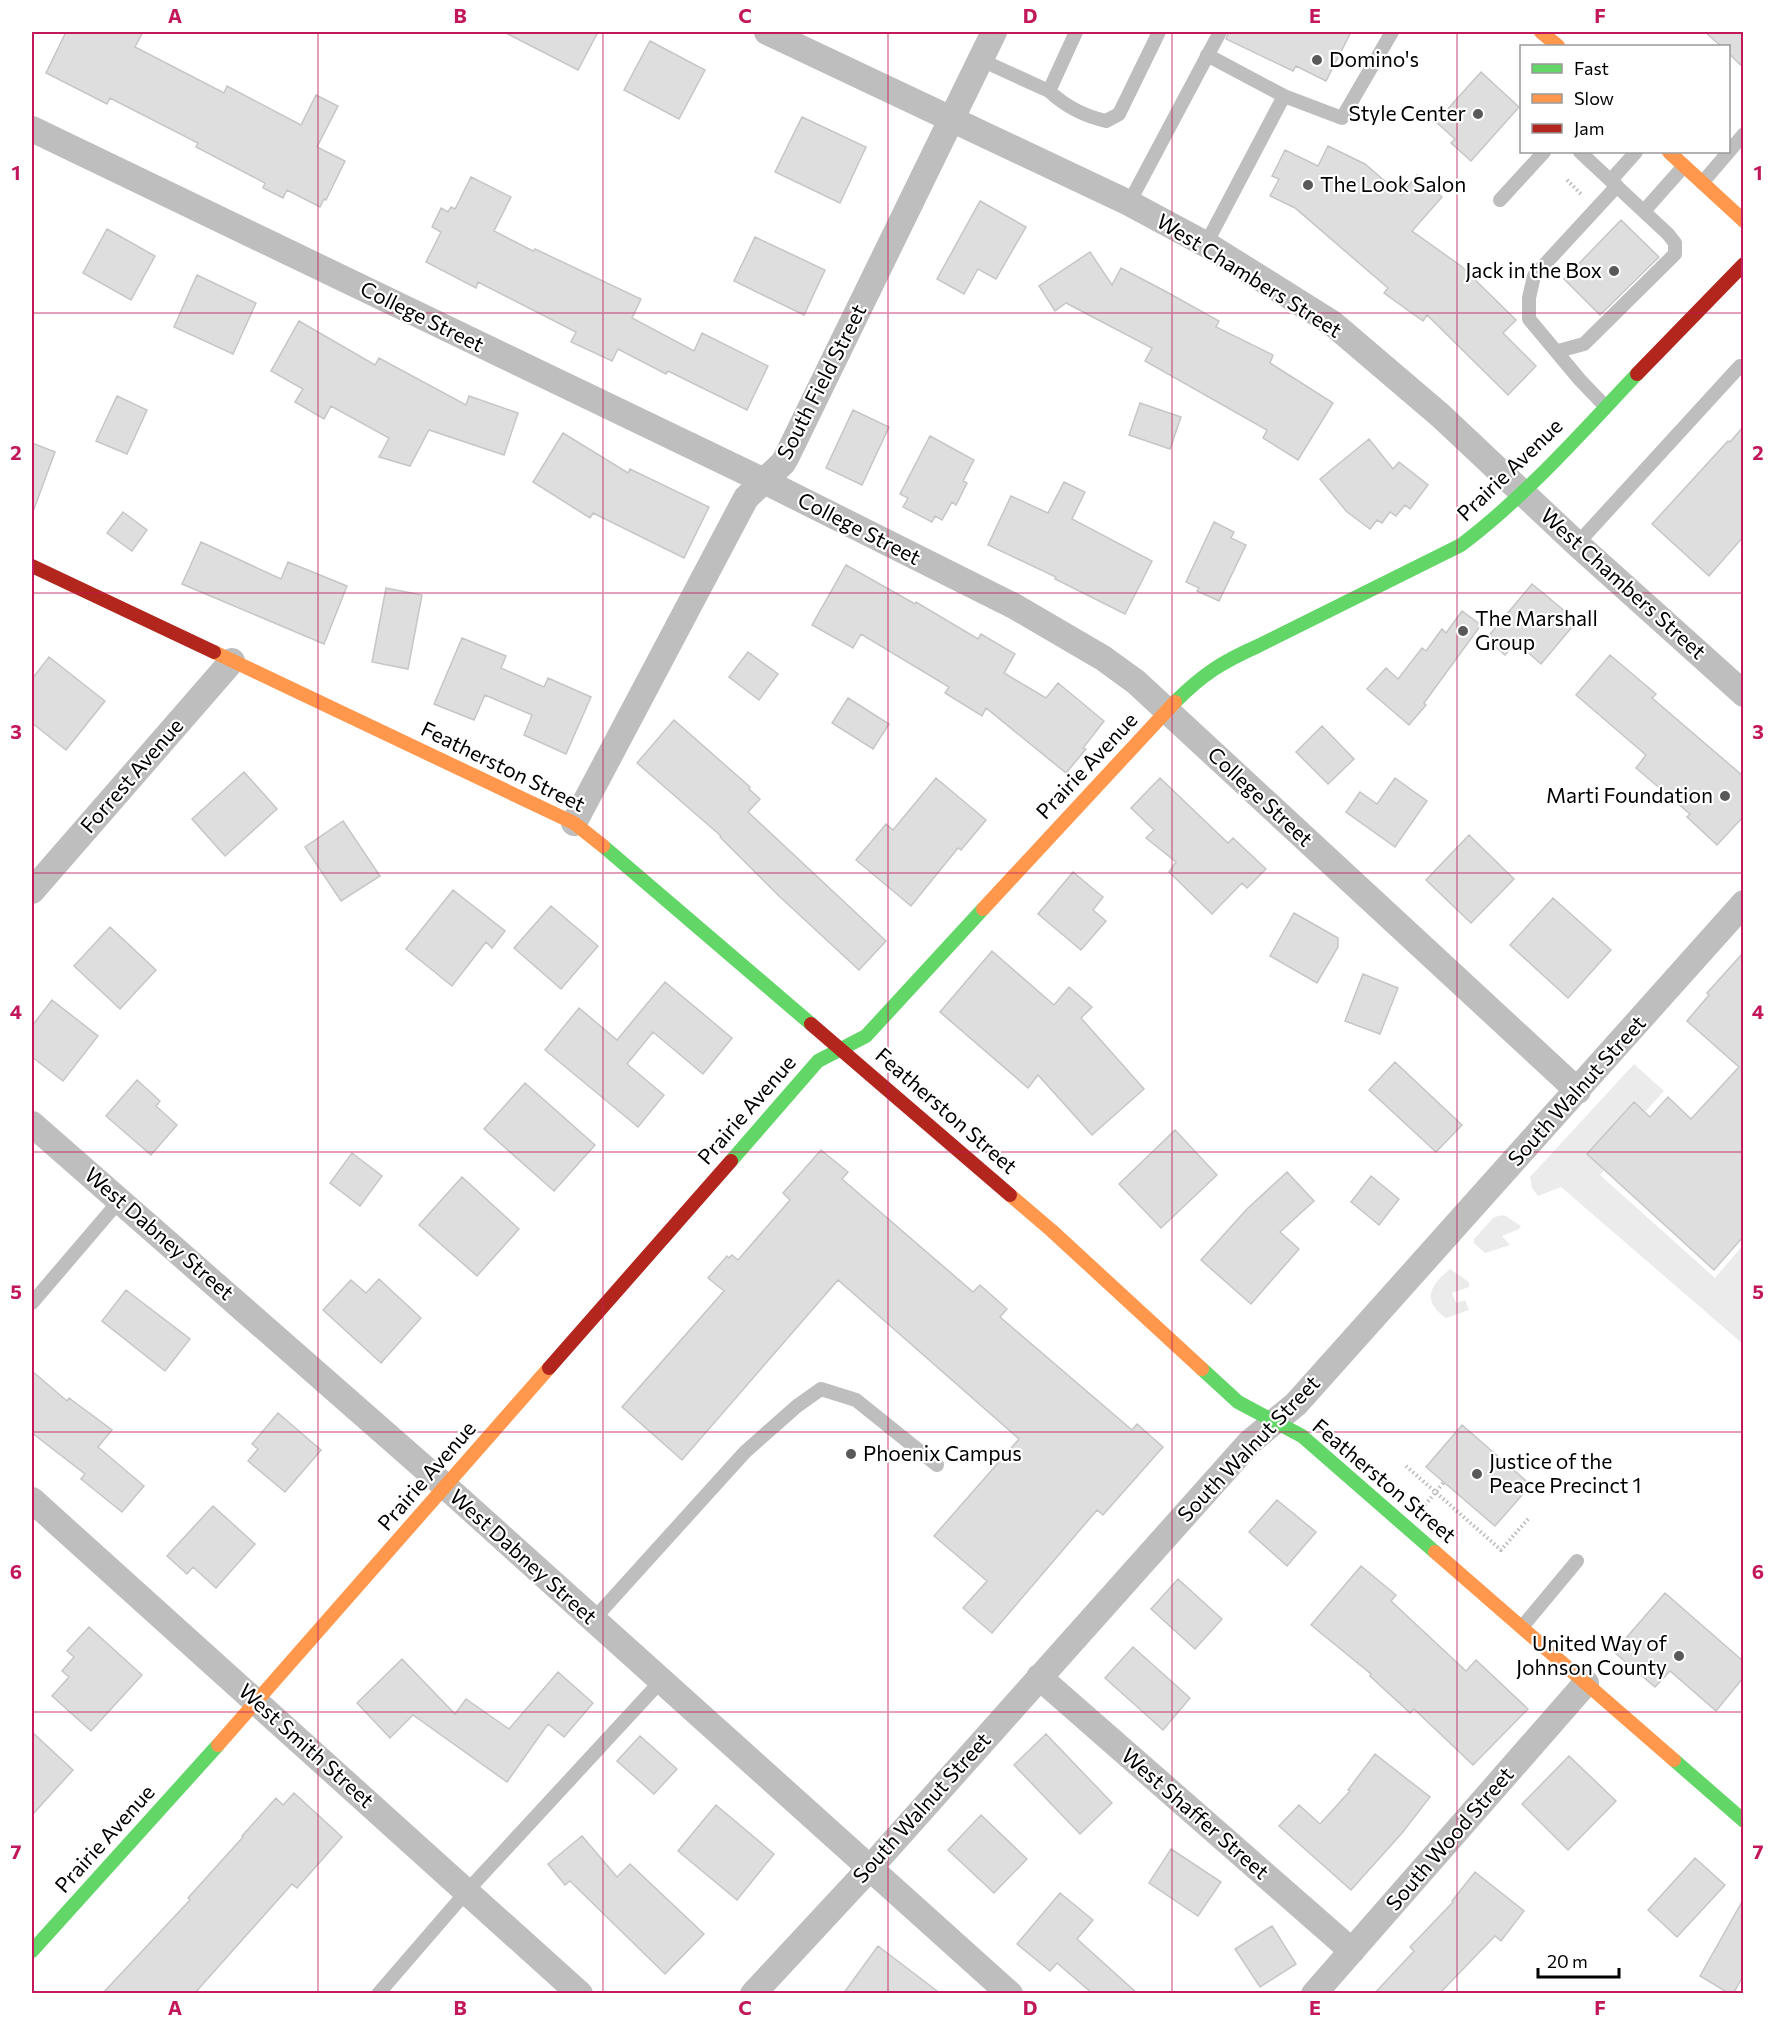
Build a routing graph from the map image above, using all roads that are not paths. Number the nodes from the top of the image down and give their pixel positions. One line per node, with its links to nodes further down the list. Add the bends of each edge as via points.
1 (767, 32): 11 (street, West Chambers Street)
2 (994, 32): 8 (street, South Field Street)
3 (1076, 32): 9 (lane)
4 (1159, 32): 9 (lane, via 1119,114 1106,121 1061,102)
5 (1220, 32): 7 (lane)
6 (1392, 32): 10 (lane, via 1342,118)
7 (1207, 56): 10 (lane); 24 (lane)
8 (981, 60): 9 (lane); 11 (street, South Field Street)
9 (1049, 91)
10 (1284, 96): 27 (lane)
11 (952, 120): 24 (street, West Chambers Street); 32 (street, South Field Street, via 783,464)
12 (32, 129): 32 (street, College Street)
13 (1743, 134): 14 (lane)
14 (1730, 149)
15 (1543, 153): 23 (lane)
16 (1581, 153): 21 (lane)
17 (1635, 153): 21 (lane)
18 (1670, 153): 20 (street)
19 (1727, 153): 22 (lane)
20 (1684, 166): 22 (street); 25 (lane)
21 (1614, 183): 25 (lane); 29 (lane, via 1534,276 1529,319)
22 (1701, 183): 26 (street)
23 (1500, 200)
24 (1129, 203): 27 (street, West Chambers Street)
25 (1644, 210): 29 (lane, via 1675,243 1675,254 1584,344)
26 (1743, 221)
27 (1206, 244): 33 (street, West Chambers Street, via 1332,323)
28 (1743, 264): 31 (street, Prairie Avenue)
29 (1558, 351): 31 (lane)
30 (1743, 366): 34 (lane)
31 (1605, 406): 33 (street, Prairie Avenue)
32 (764, 481): 38 (street, College Street, via 1031,616 1102,658); 39 (street, South Field Street, via 745,499)
33 (1523, 492): 34 (street, West Chambers Street); 38 (street, Prairie Avenue, via 1461,545 1226,660 1196,681)
34 (1576, 544): 37 (street, West Chambers Street)
35 (32, 567): 36 (street, Featherston Street)
36 (232, 661): 39 (street, Featherston Street); 40 (street, Forrest Avenue)
37 (1743, 694)
38 (1167, 710): 42 (street, Prairie Avenue, via 866,1036); 43 (street, College Street)
39 (574, 823): 42 (street, Featherston Street)
40 (32, 891)
41 (1743, 903): 43 (street, South Walnut Street)
42 (842, 1049): 47 (street, Featherston Street, via 1051,1230 1238,1402); 49 (street, Prairie Avenue, via 818,1061)
43 (1578, 1091): 47 (street, South Walnut Street, via 1296,1404)
44 (32, 1124): 45 (street, West Dabney Street)
45 (120, 1200): 46 (lane); 49 (street, West Dabney Street)
46 (32, 1303)
47 (1274, 1422): 53 (street, Featherston Street, via 1302,1436); 54 (street, South Walnut Street, via 1250,1442)
48 (937, 1465): 52 (lane, via 856,1400 821,1389 745,1452)
49 (445, 1486): 52 (street, West Dabney Street); 57 (street, Prairie Avenue)
50 (32, 1500): 57 (street, West Smith Street)
51 (1578, 1561): 53 (lane)
52 (593, 1620): 55 (street, West Dabney Street)
53 (1522, 1627): 56 (street, Featherston Street)
54 (1039, 1677): 59 (street, South Walnut Street); 62 (street, West Shaffer Street)
55 (661, 1681): 59 (street, West Dabney Street); 60 (lane)
56 (1586, 1683): 58 (street, Featherston Street); 62 (street, South Wood Street)
57 (257, 1702): 60 (street, West Smith Street); 61 (street, Prairie Avenue)
58 (1743, 1821)
59 (870, 1868): 65 (street, South Walnut Street); 66 (street, West Dabney Street)
60 (467, 1891): 63 (lane); 64 (street, West Smith Street)
61 (34, 1943)
62 (1352, 1951): 67 (street, South Wood Street)
63 (378, 1994)
64 (580, 1994)
65 (753, 1994)
66 (1011, 1994)
67 (1314, 1994)

